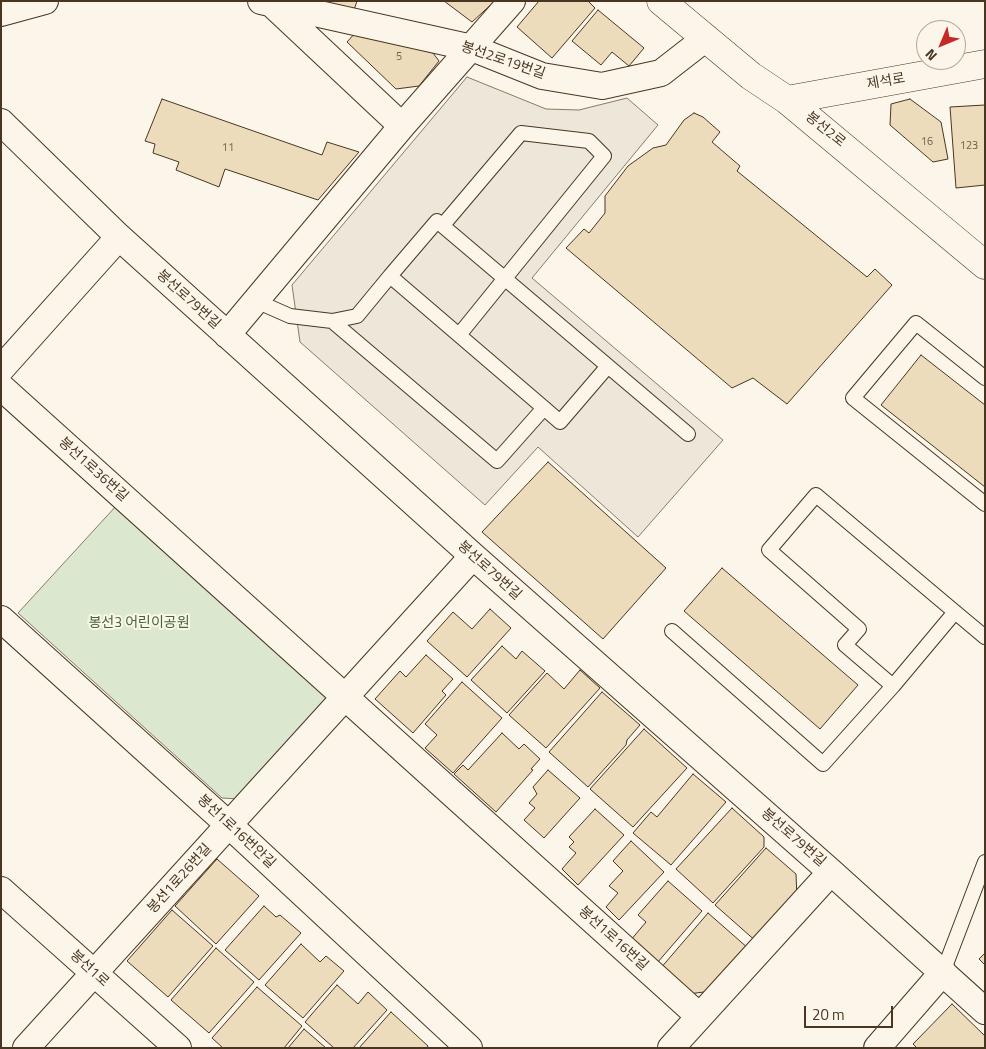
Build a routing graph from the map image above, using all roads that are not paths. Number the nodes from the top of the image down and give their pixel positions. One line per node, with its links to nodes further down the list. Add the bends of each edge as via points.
1 (45, 1): 5 (street)
2 (512, 1): 7 (street)
3 (661, 1): 6 (street, 봉선2로)
4 (266, 3): 7 (street, 봉선2로19번길); 11 (street)
5 (1, 13)
6 (706, 38): 7 (street, 봉선2로19번길, via 661,73 602,86 542,76); 9 (street, 봉선2로, via 751,76)
7 (472, 48): 11 (street)
8 (985, 64): 9 (street, 제석로)
9 (787, 100): 14 (street, 봉선2로)
10 (1, 122): 13 (street, 봉선로79번길)
11 (402, 126): 17 (street)
12 (443, 225): 15 (lane, via 437,221); 16 (lane); 16 (lane, via 521,133 589,141 604,156)
13 (119, 237): 19 (street, 봉선로79번길); 22 (street)
14 (985, 265)
15 (390, 276): 18 (lane, via 357,316); 20 (lane)
16 (506, 279): 20 (lane); 21 (lane)
17 (256, 301): 18 (lane, via 290,316); 19 (street)
18 (332, 321): 25 (lane, via 497,461)
19 (227, 335): 28 (street, 봉선로79번길)
20 (459, 335): 25 (lane)
21 (608, 366): 25 (lane, via 560,422); 26 (lane)
22 (1, 369)
23 (985, 378): 27 (lane, via 916,323 853,398)
24 (1, 387): 34 (street, 봉선1로36번길)
25 (544, 408)
26 (688, 434)
27 (985, 504)
28 (473, 556): 34 (street, 봉선1로26번길); 37 (street, 봉선로79번길)
29 (955, 612): 32 (lane); 33 (lane); 33 (lane, via 816,495 769,550 859,629 845,645)
30 (1, 620): 35 (street, 봉선1로16번안길)
31 (672, 631): 33 (lane, via 823,764)
32 (985, 636)
33 (892, 686)
34 (346, 696): 35 (street, 봉선1로26번길); 42 (street, 봉선1로16번길)
35 (229, 825): 40 (street, 봉선1로26번길); 45 (street, 봉선1로16번안길)
36 (985, 862): 39 (lane)
37 (831, 872): 39 (street, 봉선로79번길); 42 (street)
38 (1, 890): 40 (street, 봉선1로)
39 (943, 972): 41 (street, 봉선로79번길); 47 (street)
40 (94, 973): 43 (street, 봉선1로26번길); 44 (street, 봉선1로)
41 (985, 1011)
42 (699, 1016): 46 (street)
43 (26, 1048)
44 (178, 1048)
45 (469, 1048)
46 (671, 1048)
47 (877, 1048)

